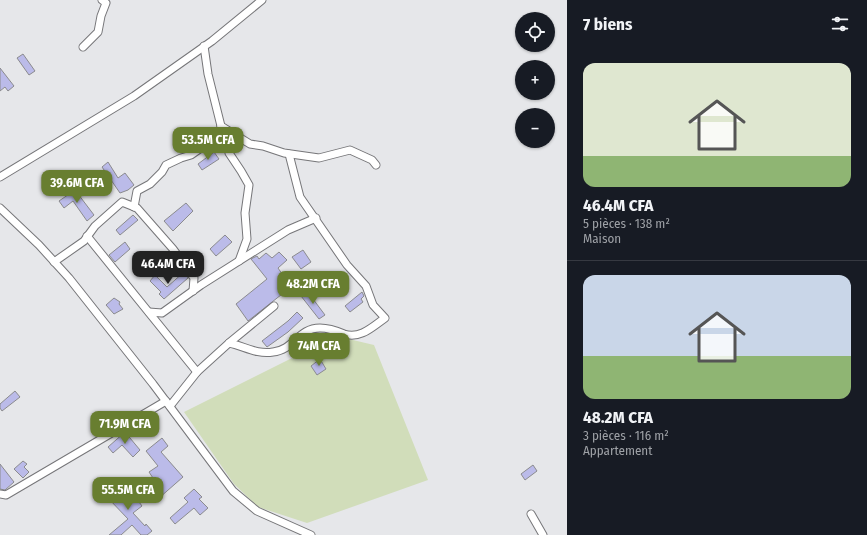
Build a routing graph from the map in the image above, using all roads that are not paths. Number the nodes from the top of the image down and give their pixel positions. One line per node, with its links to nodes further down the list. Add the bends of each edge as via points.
1 (102, 0): 4 (street, via 106,3 98,32)
2 (262, 0): 3 (street)
3 (204, 46): 5 (street, via 208,74); 8 (street, via 134,96)
4 (83, 47)
5 (223, 129): 6 (street, via 250,144); 9 (street, via 191,155 166,166 154,180 137,191); 13 (street, via 228,153 249,185 245,213 247,239)
6 (289, 154): 7 (street, via 319,158 350,150 372,160); 11 (street, via 300,197)
7 (376, 165)
8 (0, 177)
9 (134, 207): 12 (street, via 122,202); 15 (street, via 173,249 194,278)
10 (0, 208): 14 (street)
11 (316, 218): 13 (street, via 288,230); 18 (street, via 347,265 366,286 373,305 385,318 367,332 353,335 321,328 309,330 300,334 288,348 271,353)
12 (87, 236): 14 (street, via 84,241); 17 (street)
13 (239, 261): 15 (street)
14 (54, 262): 20 (street)
15 (193, 291): 17 (street, via 162,313)
16 (274, 306): 18 (street)
17 (149, 312): 19 (street)
18 (229, 343): 19 (street)
19 (197, 372): 20 (street)
20 (168, 404): 21 (street, via 6,495); 23 (street, via 233,491 257,510)
21 (0, 494)
22 (531, 514): 25 (street)
23 (301, 532): 24 (street)
24 (311, 535)
25 (543, 535)

